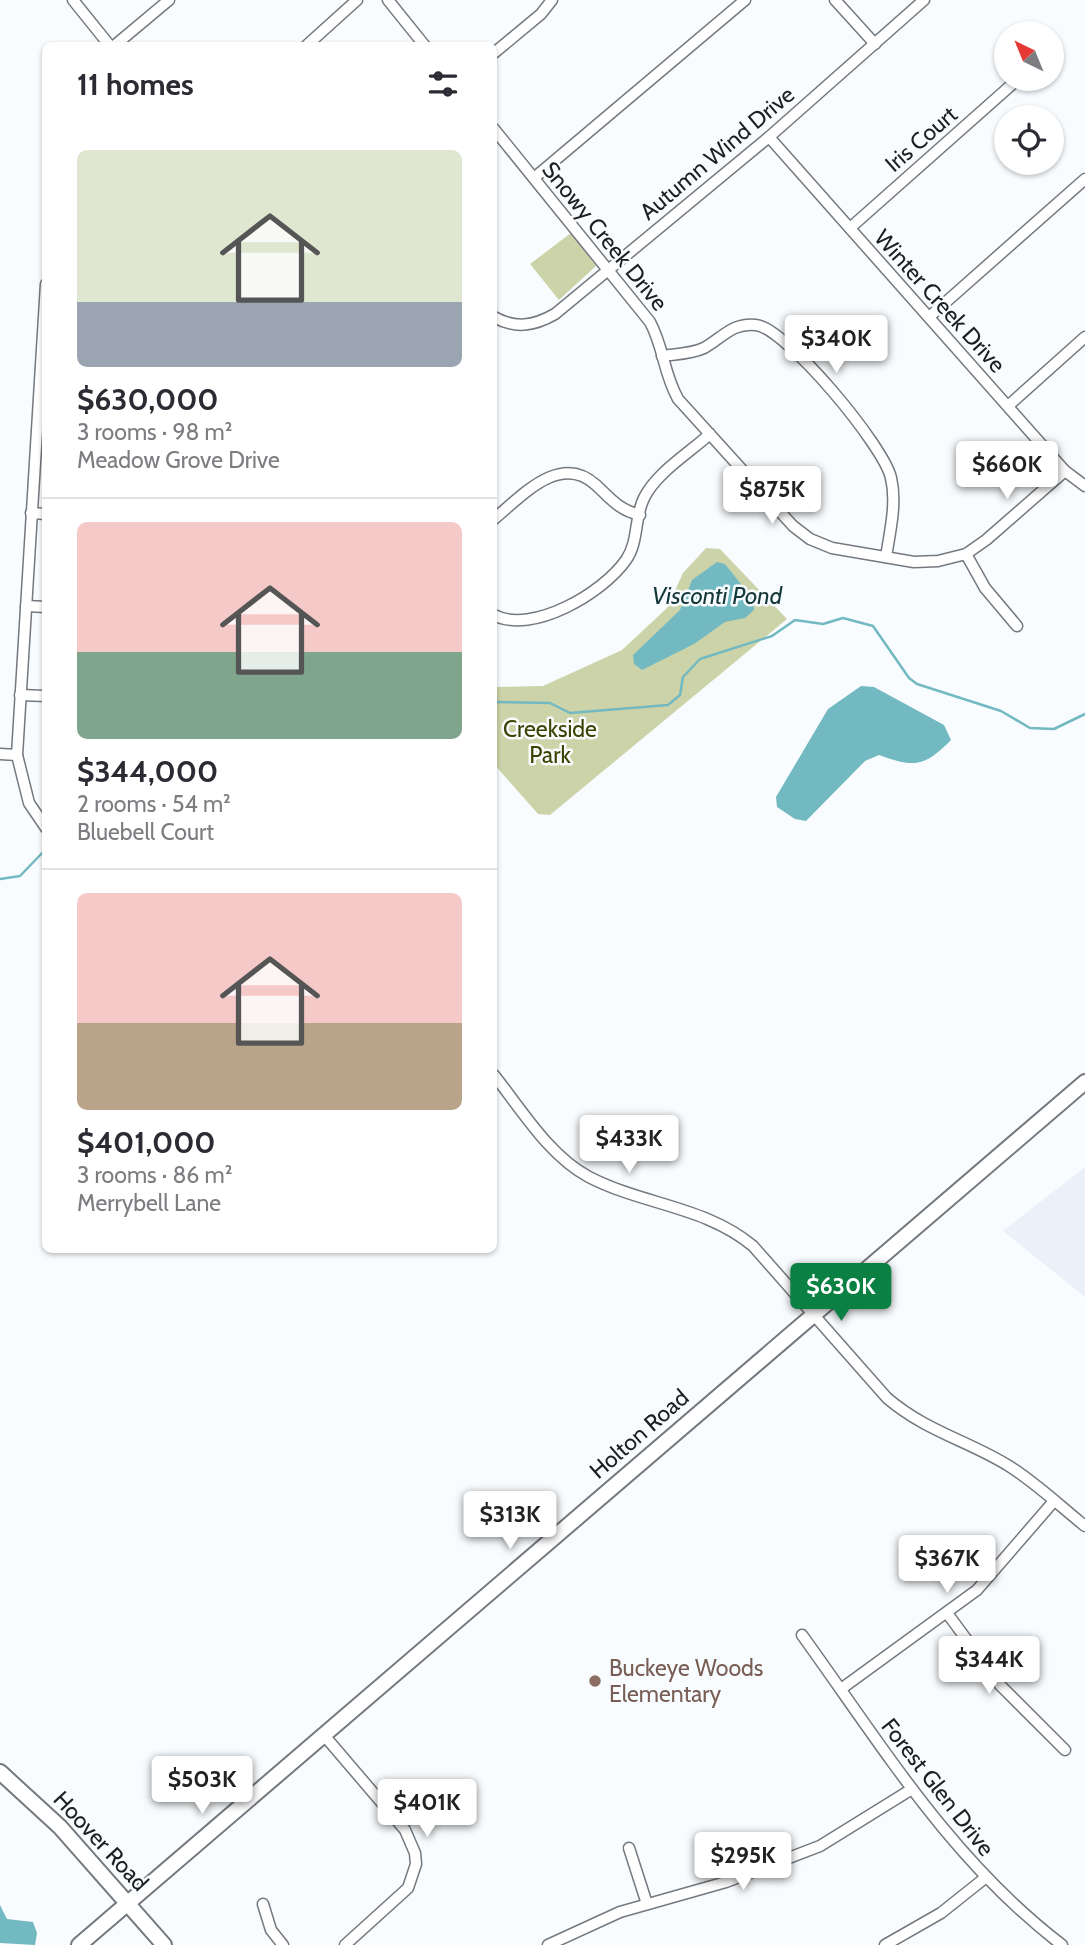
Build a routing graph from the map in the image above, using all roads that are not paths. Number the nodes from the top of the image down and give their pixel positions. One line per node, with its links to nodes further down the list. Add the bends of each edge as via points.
1 (73, 0): 9 (street)
2 (169, 0): 10 (street)
3 (357, 0): 11 (street)
4 (388, 0): 12 (street)
5 (552, 0): 14 (street)
6 (745, 0): 18 (street)
7 (835, 0): 13 (street)
8 (925, 0): 13 (street, Autumn Wind Drive)
9 (109, 42)
10 (117, 42)
11 (310, 42)
12 (422, 42)
13 (874, 44): 17 (street, Autumn Wind Drive)
14 (497, 51)
15 (1004, 91): 20 (street, Iris Court)
16 (497, 133): 18 (street, Snowy Creek Drive)
17 (769, 137): 20 (street, Winter Creek Drive); 21 (street, Autumn Wind Drive)
18 (534, 178): 21 (street, Snowy Creek Drive)
19 (1085, 179): 22 (street)
20 (850, 228): 22 (street, Winter Creek Drive)
21 (608, 270): 23 (street, Autumn Wind Drive, via 555,314 527,325); 25 (street, Snowy Creek Drive, via 650,322)
22 (929, 317): 27 (street, Winter Creek Drive)
23 (497, 318)
24 (1085, 337): 27 (street)
25 (662, 356): 29 (street, Snowy Creek Drive, via 665,376 678,399); 37 (street, via 704,348 741,325 760,325 783,339 867,432 888,467 893,509)
26 (42, 393): 28 (street)
27 (1007, 406): 30 (street, Winter Creek Drive)
28 (41, 423): 32 (street)
29 (710, 434): 34 (street, via 653,486 643,499); 37 (street, Snowy Creek Drive, via 800,533 832,548)
30 (1065, 471): 31 (street, Winter Creek Drive); 36 (street)
31 (1085, 486)
32 (31, 513): 33 (street); 38 (street)
33 (42, 514)
34 (640, 515): 35 (street, via 625,512 587,478 573,473 541,481); 40 (street, via 626,560 583,597 542,617 519,621)
35 (497, 517)
36 (966, 554): 37 (street, Snowy Creek Drive, via 914,562); 41 (street, via 985,588)
37 (886, 557)
38 (26, 606): 39 (street); 42 (street)
39 (42, 607)
40 (497, 616)
41 (1017, 626)
42 (20, 695): 43 (street); 45 (street)
43 (42, 696)
44 (0, 754): 45 (street)
45 (17, 755): 46 (street, via 29,803)
46 (42, 822)
47 (497, 1079): 49 (street, via 576,1169 602,1183 726,1225 753,1246)
48 (1085, 1082): 49 (street, Holton Road)
49 (813, 1314): 50 (street, via 909,1417 1007,1465); 55 (street, Holton Road)
50 (1054, 1501): 51 (street); 52 (street, via 991,1577)
51 (1085, 1526)
52 (947, 1613): 54 (street); 56 (street, via 1000,1685)
53 (802, 1635): 54 (street, Forest Glen Drive)
54 (841, 1689): 58 (street, Forest Glen Drive)
55 (323, 1734): 61 (street, Holton Road); 64 (street, via 405,1830 415,1853 408,1888)
56 (1065, 1750)
57 (0, 1772): 61 (street, Hoover Road, via 60,1827)
58 (912, 1789): 60 (street, Forest Glen Drive); 63 (street, via 820,1846 726,1882)
59 (629, 1848): 63 (street)
60 (985, 1878): 69 (street, via 941,1913); 70 (street, Forest Glen Drive)
61 (128, 1903): 65 (street, Holton Road); 66 (street, Hoover Road)
62 (262, 1904): 67 (street, via 271,1930)
63 (647, 1904): 68 (street)
64 (347, 1944)
65 (79, 1945)
66 (164, 1945)
67 (284, 1945)
68 (548, 1945)
69 (886, 1945)
70 (1062, 1945)

